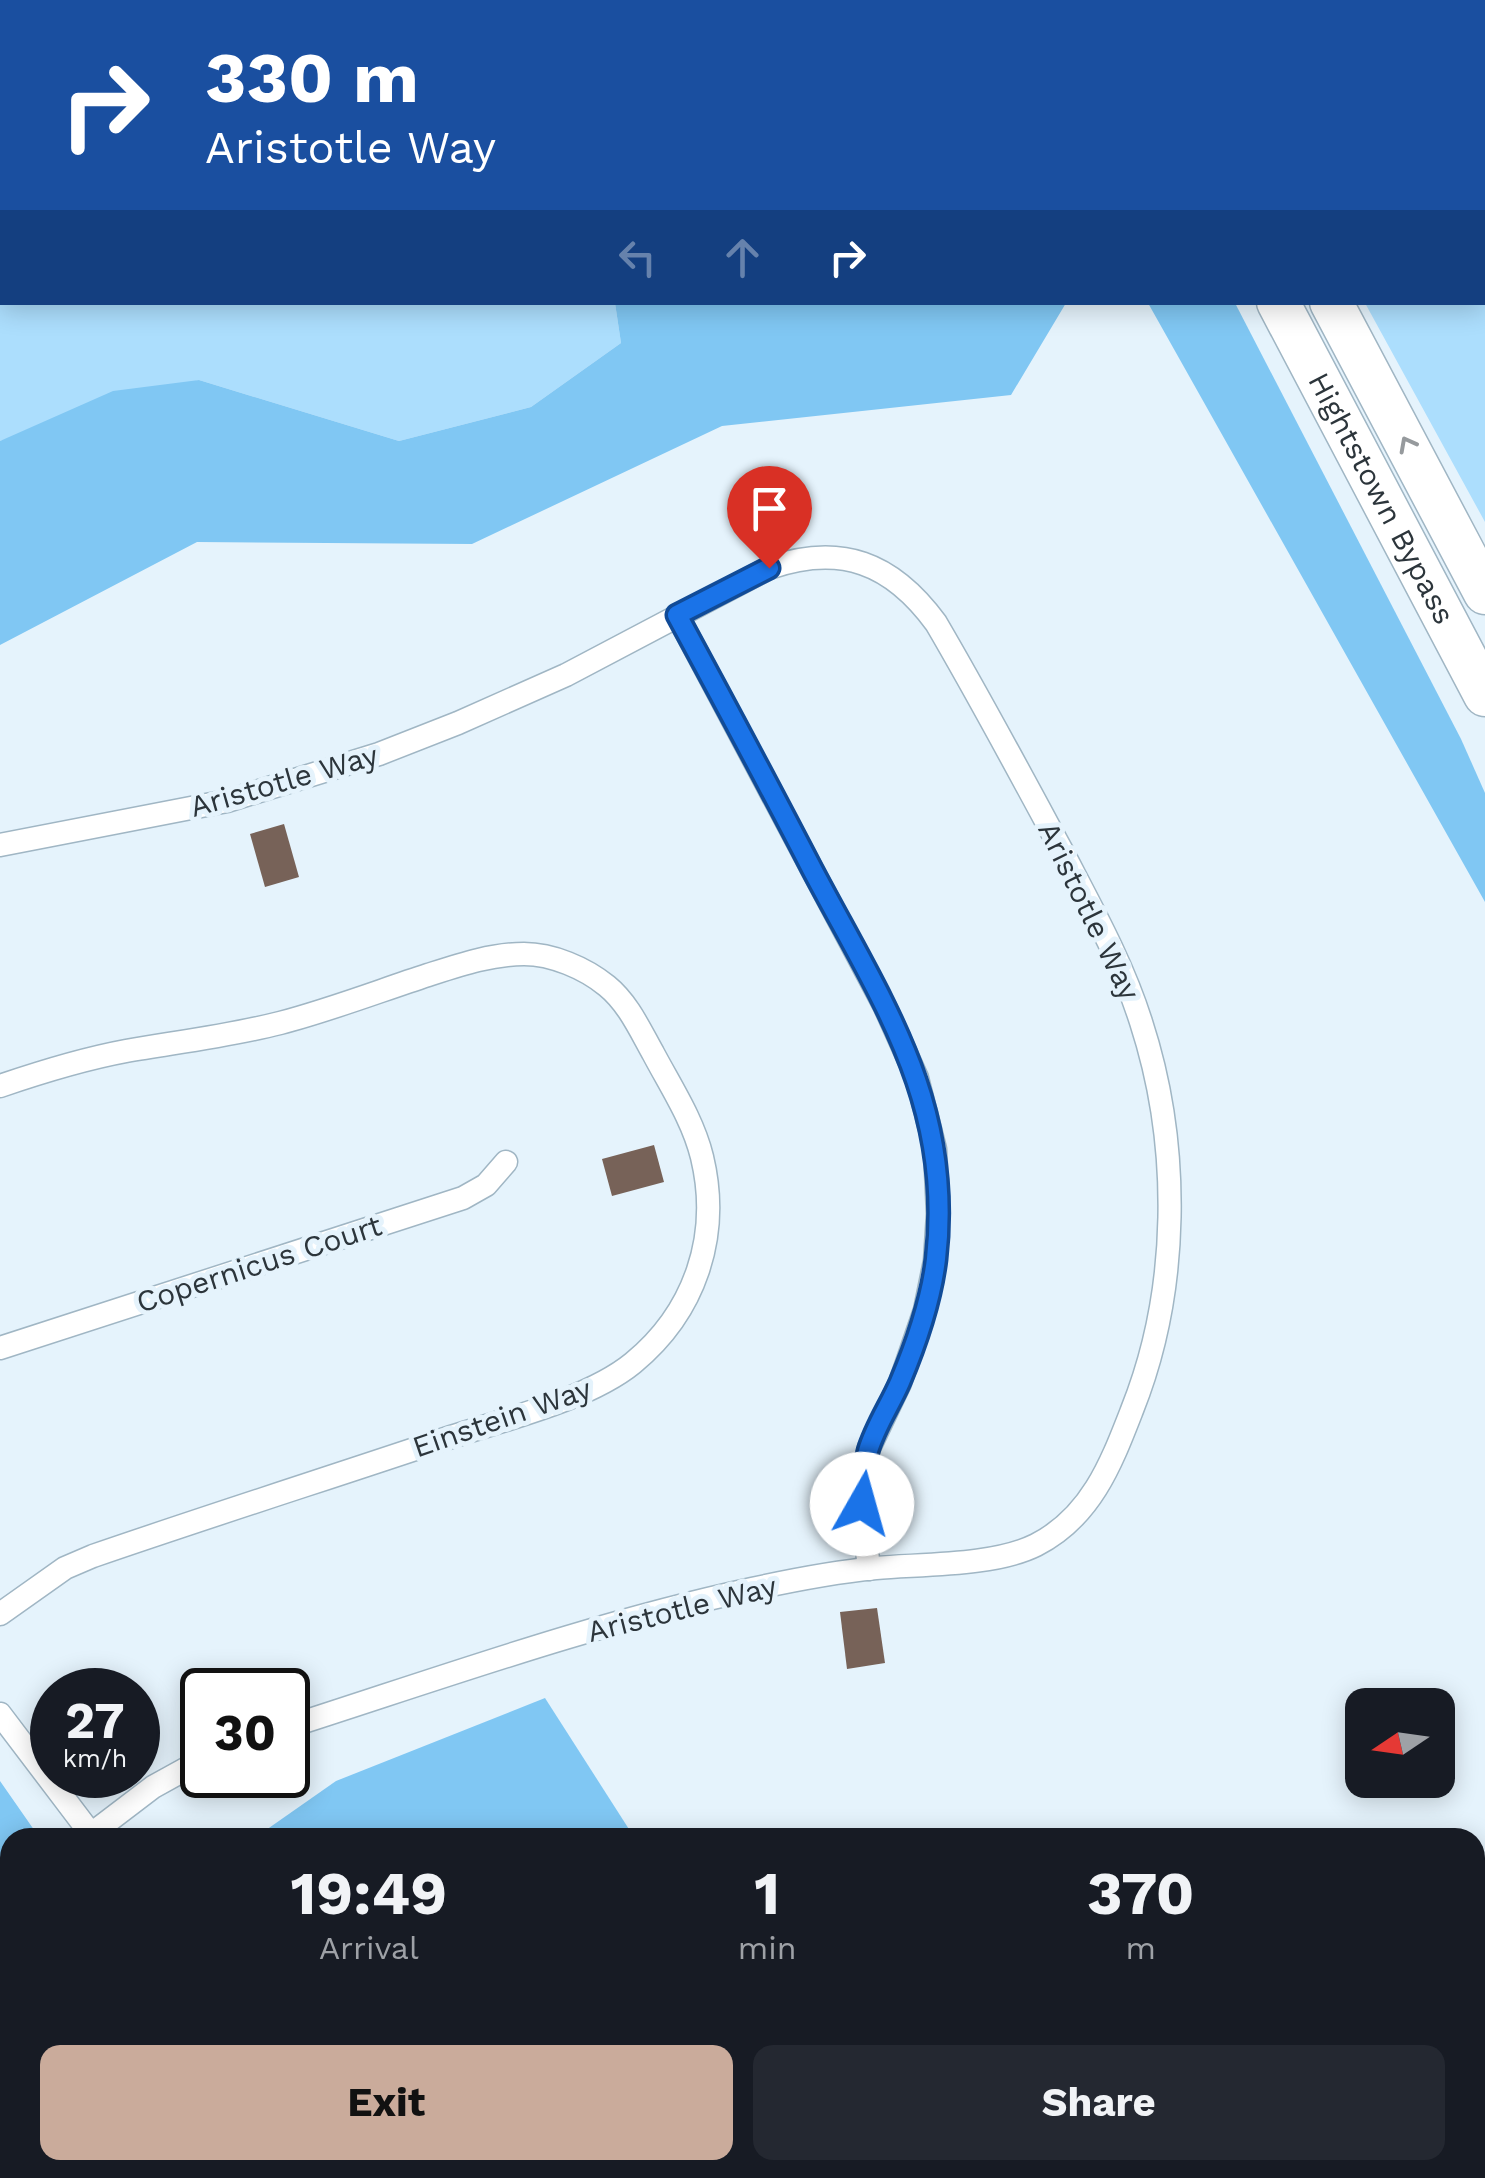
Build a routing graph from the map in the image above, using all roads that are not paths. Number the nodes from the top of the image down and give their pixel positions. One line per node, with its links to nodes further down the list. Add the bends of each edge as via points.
1 (1280, 305): 7 (highway, Hightstown Bypass)
2 (1333, 305): 3 (highway, Hightstown Bypass, one-way to 2)
3 (1444, 514): 4 (highway); 5 (highway, Hightstown Bypass)
4 (1485, 582)
5 (1485, 593)
6 (677, 615): 8 (street, Aristotle Way, via 534,690 345,766 227,801); 12 (street, via 886,1007 917,1078 935,1149 936,1261 925,1310 863,1477); 12 (street, Aristotle Way, via 769,568 805,558 864,563 918,598 1109,941 1156,1075 1169,1182 1164,1284 1140,1391 1107,1473 1087,1504 1036,1545 1002,1557)
7 (1483, 691)
8 (0, 845)
9 (0, 1086): 13 (street, Einstein Way, via 122,1052 288,1021 489,957 554,958 606,986 638,1027 694,1134 709,1206 700,1264 679,1312 662,1337 600,1386 93,1556)
10 (506, 1162): 11 (street, Copernicus Court, via 463,1198)
11 (0, 1348)
12 (869, 1569): 15 (street, Aristotle Way, via 640,1615)
13 (0, 1614)
14 (0, 1714): 17 (street)
15 (310, 1720)
16 (180, 1772): 18 (street)
17 (85, 1828)
18 (103, 1828)

